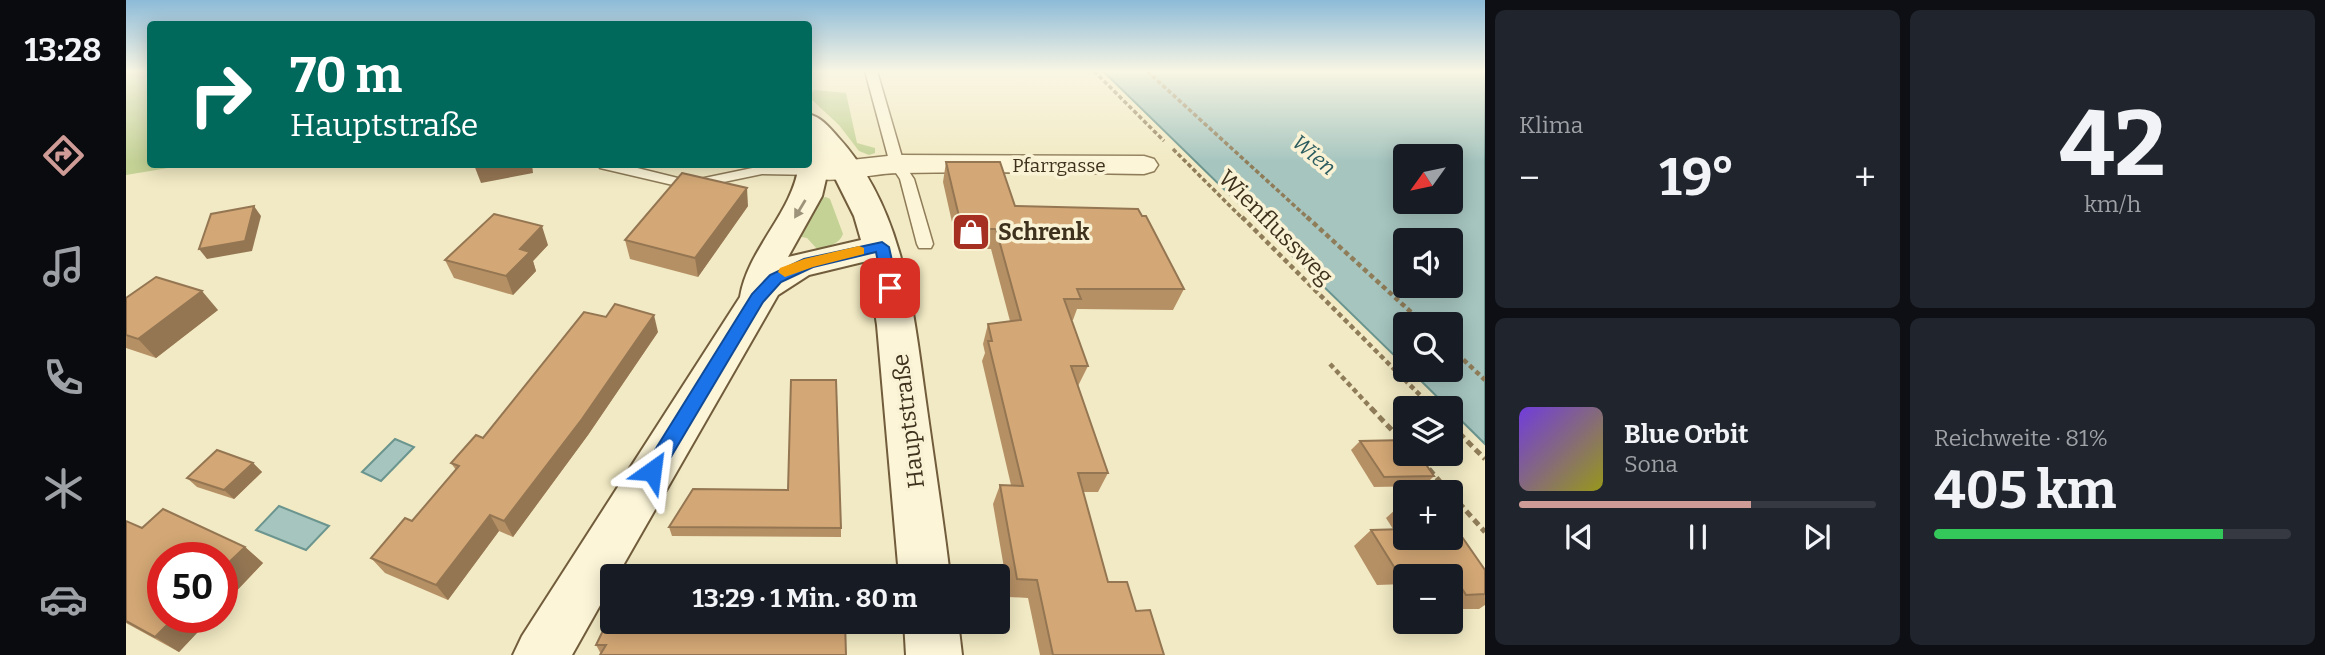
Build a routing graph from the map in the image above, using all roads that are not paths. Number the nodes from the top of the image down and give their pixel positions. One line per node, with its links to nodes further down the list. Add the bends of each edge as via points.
1 (880, 102): 4 (lane)
2 (812, 125): 8 (main road, Hauptstraße)
3 (812, 130): 7 (main road)
4 (897, 164): 5 (street, Pfarrgasse); 8 (street, Pfarrgasse); 9 (lane, via 907,179)
5 (1144, 165)
6 (618, 168): 7 (lane, via 690,185 762,170)
7 (815, 171): 8 (street); 11 (main road, one-way to 11, via 806,198 771,256)
8 (848, 171): 10 (main road, Hauptstraße, via 870,211)
9 (925, 244)
10 (882, 247): 11 (main road, via 797,267); 12 (main road, Hauptstraße, via 895,309)
11 (757, 298): 14 (main road)
12 (924, 564)
13 (932, 634): 15 (main road)
14 (541, 655)
15 (934, 655)

